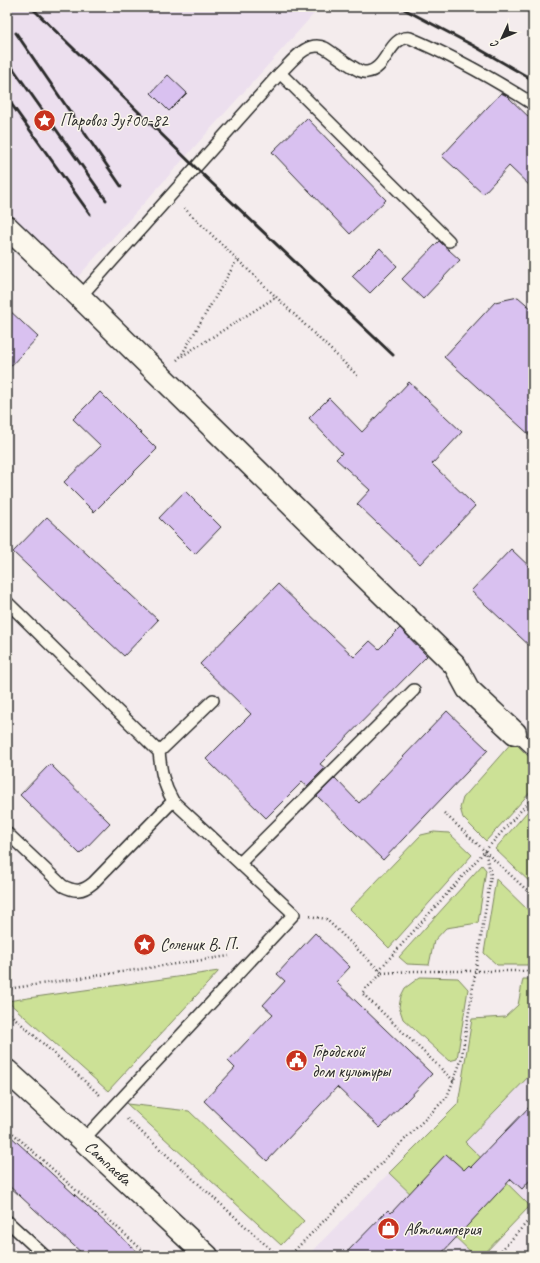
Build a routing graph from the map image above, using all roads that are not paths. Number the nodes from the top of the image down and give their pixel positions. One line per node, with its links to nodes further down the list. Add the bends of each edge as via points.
1 (280, 73): 2 (lane, via 303,51 314,46 324,48 362,72 367,72 379,65 404,37 455,58); 4 (lane); 5 (lane)
2 (533, 104)
3 (7, 227): 5 (street)
4 (449, 241)
5 (80, 297): 9 (street, via 455,665 468,689)
6 (7, 602): 11 (lane)
7 (414, 690): 14 (lane)
8 (213, 700): 11 (lane)
9 (515, 733): 10 (lane)
10 (533, 750)
11 (159, 752): 12 (lane, via 165,787)
12 (173, 801): 13 (lane, via 93,883 80,891 63,886); 14 (lane)
13 (7, 833)
14 (240, 863): 16 (lane, via 294,914)
15 (7, 1071): 16 (street, Сатпаева)
16 (83, 1140): 19 (street, Сатпаева)
17 (7, 1221): 18 (lane)
18 (45, 1256)
19 (207, 1256)

